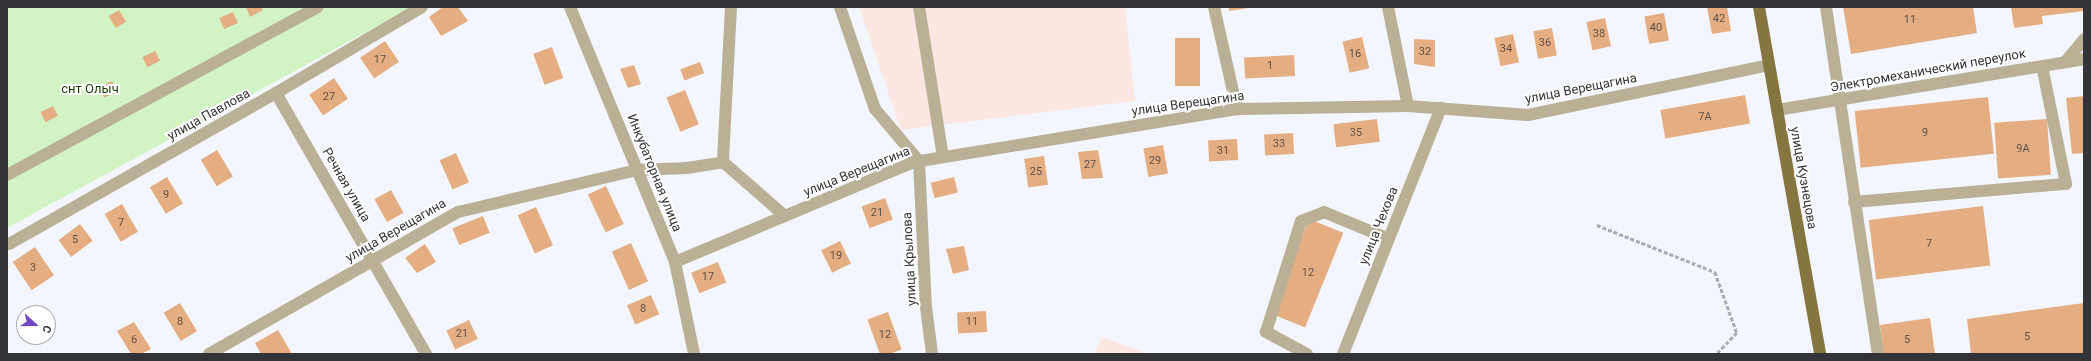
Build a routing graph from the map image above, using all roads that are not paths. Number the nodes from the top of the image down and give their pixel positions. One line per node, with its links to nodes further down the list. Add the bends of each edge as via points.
1 (318, 7): 26 (street)
2 (422, 7): 16 (street, улица Павлова)
3 (570, 7): 25 (street, Инкубаторная улица)
4 (731, 7): 24 (street, via 727,34)
5 (840, 7): 23 (street, via 875,109)
6 (919, 7): 22 (street)
7 (1214, 7): 20 (street)
8 (1388, 7): 18 (street)
9 (1759, 7): 14 (main road, улица Кузнецова)
10 (1826, 7): 17 (street)
11 (2084, 39): 13 (street)
12 (2084, 59): 13 (street, Электромеханический переулок)
13 (2065, 62): 15 (street, Электромеханический переулок)
14 (1769, 65): 19 (street, улица Верещагина, via 1528,115); 21 (main road, улица Кузнецова)
15 (2042, 66): 17 (street, Электромеханический переулок); 27 (street, via 2066,184)
16 (276, 93): 30 (street, улица Павлова); 31 (street, Речная улица)
17 (1838, 100): 21 (street, Электромеханический переулок); 27 (street)
18 (1408, 106): 19 (street, улица Верещагина); 20 (street, улица Верещагина)
19 (1441, 108): 29 (street, улица Чехова)
20 (1237, 109): 22 (street, улица Верещагина)
21 (1777, 110): 39 (main road, улица Кузнецова)
22 (943, 157): 23 (street, улица Верещагина)
23 (919, 161): 28 (street, улица Верещагина); 36 (street, улица Крылова, via 926,307)
24 (723, 162): 25 (street, улица Верещагина, via 687,168); 28 (street)
25 (637, 170): 31 (street, улица Верещагина, via 458,212); 32 (street, Инкубаторная улица)
26 (7, 175)
27 (1854, 202): 40 (street)
28 (786, 216): 32 (street, улица Верещагина)
29 (1389, 239): 37 (street, via 1324,212 1301,221 1266,332); 38 (street, улица Чехова)
30 (8, 244)
31 (373, 260): 33 (street, улица Верещагина); 34 (street, Речная улица)
32 (676, 262): 35 (street, Инкубаторная улица)
33 (209, 354)
34 (426, 354)
35 (694, 354)
36 (932, 354)
37 (1307, 354)
38 (1343, 354)
39 (1820, 354)
40 (1878, 354)

